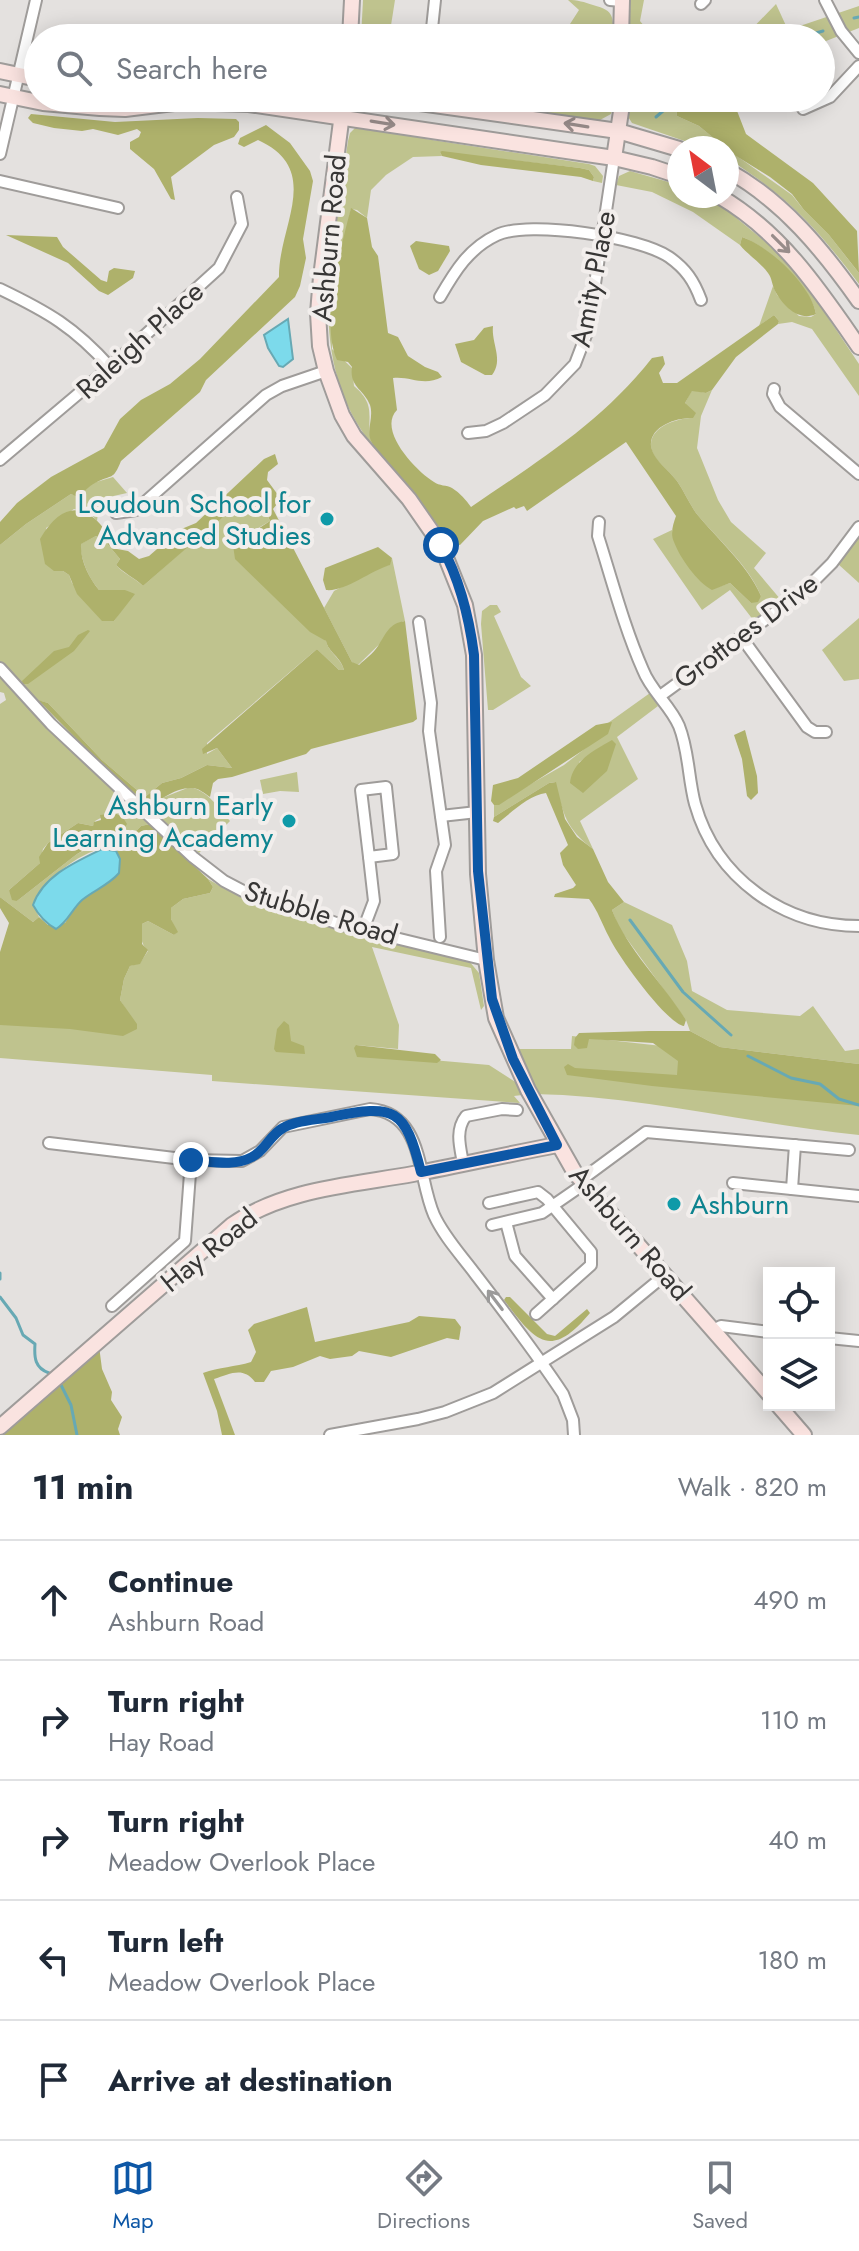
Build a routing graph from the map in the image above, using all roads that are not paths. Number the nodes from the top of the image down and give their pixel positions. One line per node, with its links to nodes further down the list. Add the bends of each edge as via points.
1 (36, 0): 7 (street)
2 (352, 0): 8 (main road)
3 (435, 0): 9 (street)
4 (610, 0): 5 (street)
5 (622, 0): 10 (main road)
6 (825, 0): 11 (street)
7 (31, 24)
8 (351, 24)
9 (432, 24)
10 (621, 24)
11 (859, 53)
12 (24, 57): 15 (street)
13 (859, 66): 17 (street)
14 (0, 71): 15 (main road)
15 (20, 76): 16 (main road); 18 (street)
16 (24, 77)
17 (835, 92)
18 (7, 95): 26 (street)
19 (306, 112): 23 (main road)
20 (342, 112): 23 (main road, Ashburn Road)
21 (483, 112): 24 (main road, one-way to 21)
22 (621, 112): 24 (main road)
23 (341, 117): 27 (main road, one-way to 27); 41 (main road, Ashburn Road, via 318,313)
24 (618, 131): 25 (main road); 27 (main road)
25 (667, 145)
26 (0, 154)
27 (614, 158): 28 (main road); 34 (street, Amity Place)
28 (667, 172)
29 (739, 178): 38 (main road, via 802,228)
30 (0, 181): 32 (street)
31 (237, 197): 40 (street, Raleigh Place, via 242,224 219,268)
32 (118, 208)
33 (737, 208): 39 (main road, one-way to 39, via 788,251)
34 (602, 237): 36 (street, via 535,228 504,233 464,258); 37 (street, via 647,246 670,258 693,280); 43 (street, Amity Place, via 588,330 575,364 545,395 503,423)
35 (0, 289): 40 (street, via 62,321)
36 (440, 297)
37 (701, 300)
38 (859, 301)
39 (859, 347)
40 (110, 367): 44 (street, Raleigh Place)
41 (326, 371): 46 (street, via 273,390 136,510); 54 (main road, Ashburn Road, via 354,436 426,521 460,587 474,655)
42 (774, 389): 45 (street, via 775,400 790,418)
43 (468, 433)
44 (0, 460)
45 (859, 474)
46 (116, 513)
47 (599, 522): 52 (street, via 598,536 643,671)
48 (859, 527): 50 (street, Grottoes Drive, via 803,592)
49 (419, 622): 55 (street)
50 (742, 638): 52 (street, Grottoes Drive); 53 (street, via 807,727)
51 (0, 668): 58 (street, Stubble Road, via 51,724 224,881)
52 (660, 696): 57 (street, via 685,744 703,827 732,872 795,916)
53 (826, 732)
54 (477, 812): 55 (street); 60 (main road, Ashburn Road)
55 (441, 816): 59 (street, via 445,845 436,871)
56 (369, 857): 56 (street, via 393,854 386,787 361,790); 58 (street, via 374,901)
57 (859, 926)
58 (363, 930): 60 (street, Stubble Road)
59 (440, 937)
60 (486, 960): 63 (main road, Ashburn Road, via 504,1038)
61 (517, 1110): 67 (street, via 466,1116 459,1135)
62 (49, 1143): 66 (street)
63 (557, 1145): 67 (main road, Hay Road); 69 (main road, Ashburn Road)
64 (795, 1145): 65 (street); 69 (street, via 646,1132); 71 (street)
65 (849, 1150)
66 (191, 1160): 68 (street, via 242,1161 283,1127 370,1109 404,1123); 79 (street, via 185,1241)
67 (463, 1163): 68 (main road, Hay Road)
68 (421, 1172): 85 (street, one-way to 68, via 442,1228); 88 (main road, Hay Road, via 258,1208)
69 (583, 1182): 74 (street); 77 (main road, Ashburn Road)
70 (733, 1183): 71 (street)
71 (792, 1189): 72 (street)
72 (859, 1196)
73 (489, 1203): 74 (street, via 538,1192)
74 (552, 1206): 75 (street); 78 (street, via 593,1257 591,1265)
75 (506, 1222): 76 (street); 78 (street, via 515,1256)
76 (492, 1225)
77 (665, 1275): 81 (main road, Ashburn Road); 85 (street, via 614,1317)
78 (553, 1299): 80 (street)
79 (112, 1306)
80 (536, 1314)
81 (713, 1330): 82 (street, via 721,1326); 86 (main road, Ashburn Road)
82 (763, 1331)
83 (835, 1339): 84 (street)
84 (859, 1341)
85 (542, 1363): 89 (street, via 493,1393 445,1412); 90 (street, via 569,1406)
86 (763, 1387)
87 (783, 1411): 91 (main road)
88 (0, 1427)
89 (330, 1435)
90 (574, 1435)
91 (804, 1435)

